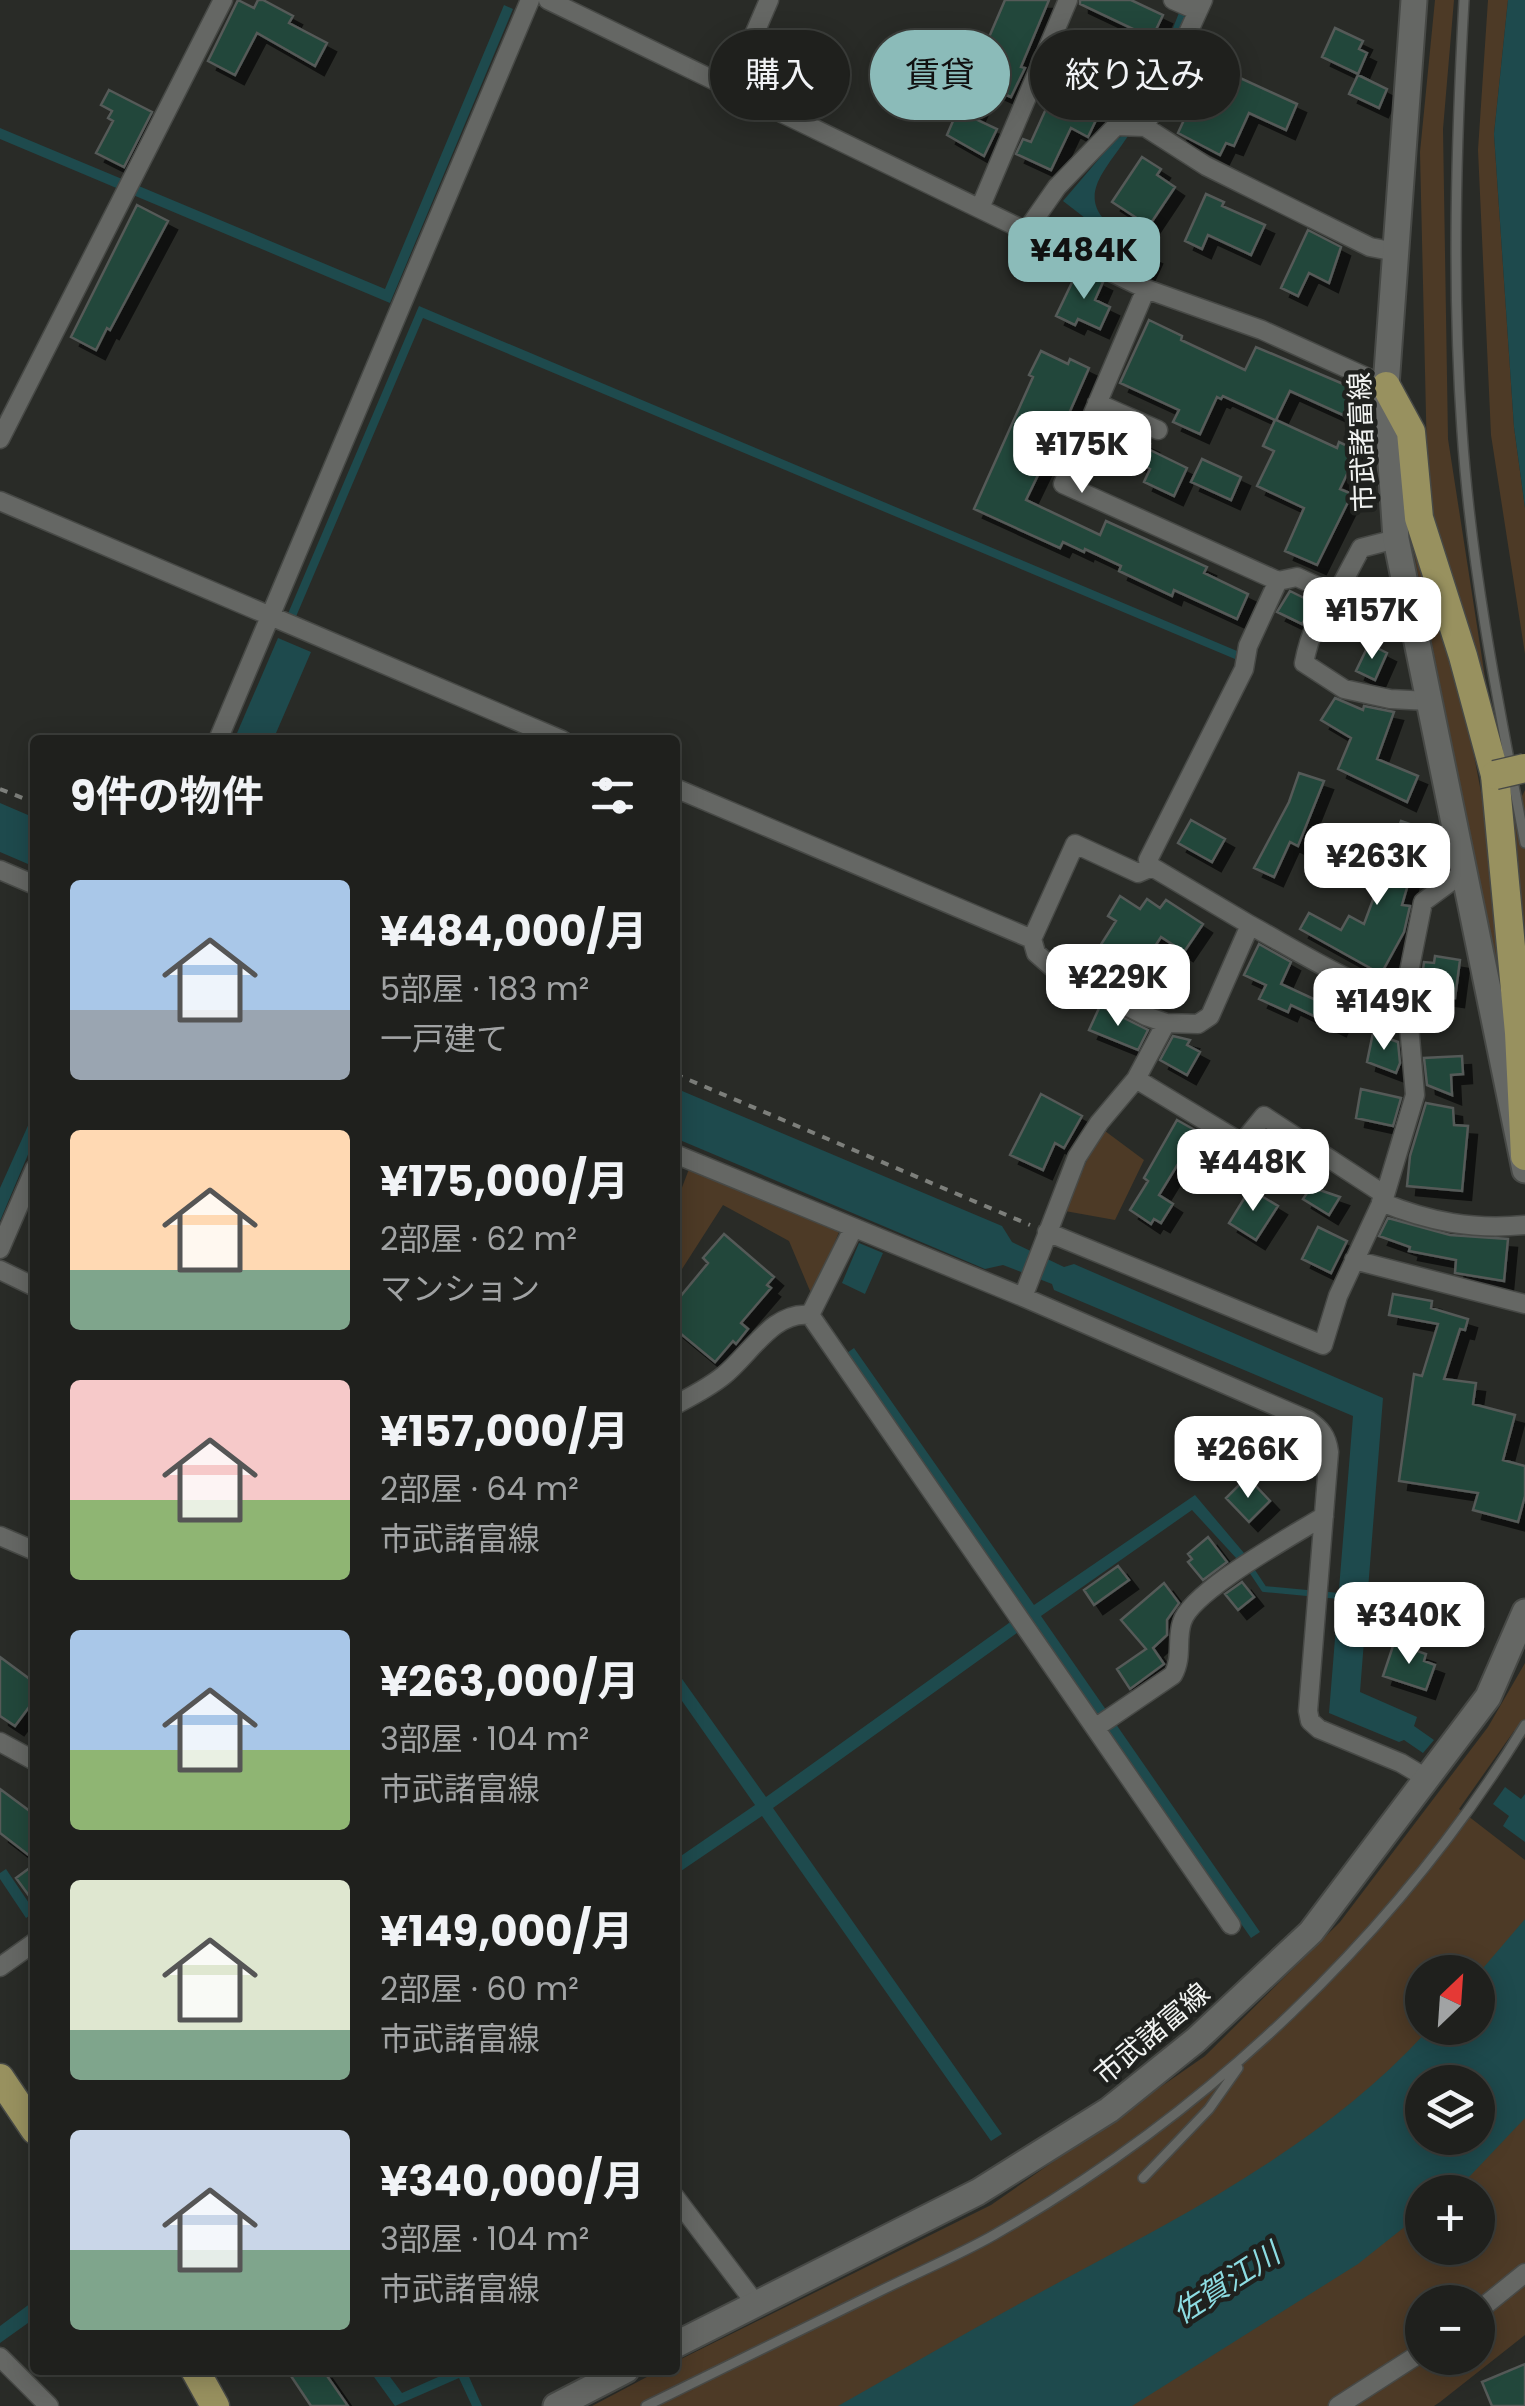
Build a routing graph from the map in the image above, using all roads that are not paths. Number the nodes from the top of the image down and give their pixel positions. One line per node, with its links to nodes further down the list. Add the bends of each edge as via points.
1 (223, 0): 21 (street)
2 (530, 0): 26 (street)
3 (548, 0): 11 (street)
4 (769, 0): 10 (street)
5 (1068, 0): 14 (street)
6 (1414, 0): 16 (main road, 市武諸富線)
7 (1464, 0): 30 (lane, via 1455,273 1462,434)
8 (1175, 1): 9 (street)
9 (1201, 6): 13 (street)
10 (756, 30)
11 (710, 78)
12 (797, 120): 14 (street)
13 (1145, 127): 15 (street, via 1116,126 1056,187); 16 (street, via 1206,166 1370,247)
14 (980, 208): 15 (street)
15 (1027, 230): 17 (street)
16 (1396, 252): 18 (main road, 市武諸富線)
17 (1146, 289): 18 (street, via 1262,330); 19 (street)
18 (1386, 386): 23 (main road, 市武諸富線); 30 (main road, via 1411,432 1418,518 1463,656)
19 (1097, 403): 20 (street); 24 (street, via 1063,484)
20 (1158, 430)
21 (0, 438)
22 (0, 501): 26 (street)
23 (1396, 539): 25 (street, via 1361,548); 27 (main road, 市武諸富線)
24 (1278, 581): 25 (street, via 1297,577); 33 (street, via 1244,670 1148,860)
25 (1336, 594): 27 (street, via 1322,610 1304,663 1344,689)
26 (269, 616): 28 (street); 29 (street)
27 (1429, 701): 35 (main road, 市武諸富線)
28 (220, 735)
29 (550, 735)
30 (1511, 771): 32 (lane); 43 (main road)
31 (680, 790): 38 (street)
32 (1525, 843)
33 (1152, 867): 37 (street); 38 (street, via 1138,873 1075,844)
34 (0, 870): 36 (street)
35 (1464, 872): 39 (street, via 1423,902); 44 (main road, 市武諸富線)
36 (30, 883)
37 (1250, 925): 39 (street, via 1344,977); 40 (street, via 1210,1016 1198,1024)
38 (1032, 939): 40 (street, via 1052,968)
39 (1407, 1002): 46 (street, via 1415,1095)
40 (1166, 1023): 41 (street)
41 (1136, 1079): 46 (street, via 1242,1144 1264,1116); 49 (street, via 1077,1158)
42 (680, 1156): 48 (street)
43 (1525, 1156)
44 (1525, 1170)
45 (30, 1180): 50 (street)
46 (1383, 1198): 47 (street, via 1416,1216 1485,1229); 51 (street)
47 (1525, 1226)
48 (853, 1229): 54 (street); 56 (street)
49 (1046, 1237): 51 (street, via 1323,1345); 54 (street)
50 (0, 1249)
51 (1354, 1260): 55 (street)
52 (0, 1270): 53 (street)
53 (30, 1285)
54 (1026, 1291): 58 (street, via 1308,1420 1327,1439)
55 (1525, 1304)
56 (810, 1315): 57 (street, via 797,1314 770,1329 727,1373); 62 (street, via 1031,1635)
57 (680, 1402)
58 (1324, 1516): 62 (street, via 1191,1606 1173,1675); 66 (street, via 1310,1722)
59 (0, 1536): 60 (street)
60 (30, 1549)
61 (1525, 1612): 66 (main road, 市武諸富線, via 1488,1698)
62 (1101, 1723): 67 (street)
63 (1525, 1724): 70 (lane, via 1372,1931)
64 (0, 1742): 65 (street)
65 (30, 1758)
66 (1428, 1779): 77 (main road, 市武諸富線, via 1311,1932 1109,2110 978,2192)
67 (1231, 1925)
68 (30, 1946): 69 (street)
69 (0, 1968)
70 (1246, 2058): 73 (lane, via 1209,2109); 86 (lane, via 1114,2160 993,2236)
71 (0, 2078): 72 (main road)
72 (30, 2123)
73 (1143, 2178)
74 (680, 2203): 77 (street)
75 (1525, 2273): 76 (street)
76 (1495, 2297)
77 (756, 2304): 78 (main road, 市武諸富線)
78 (680, 2342)
79 (0, 2357): 83 (street)
80 (1405, 2363): 87 (street)
81 (198, 2375): 84 (main road)
82 (616, 2375): 85 (main road)
83 (48, 2406)
84 (215, 2406)
85 (556, 2406)
86 (646, 2406)
87 (1338, 2406)

